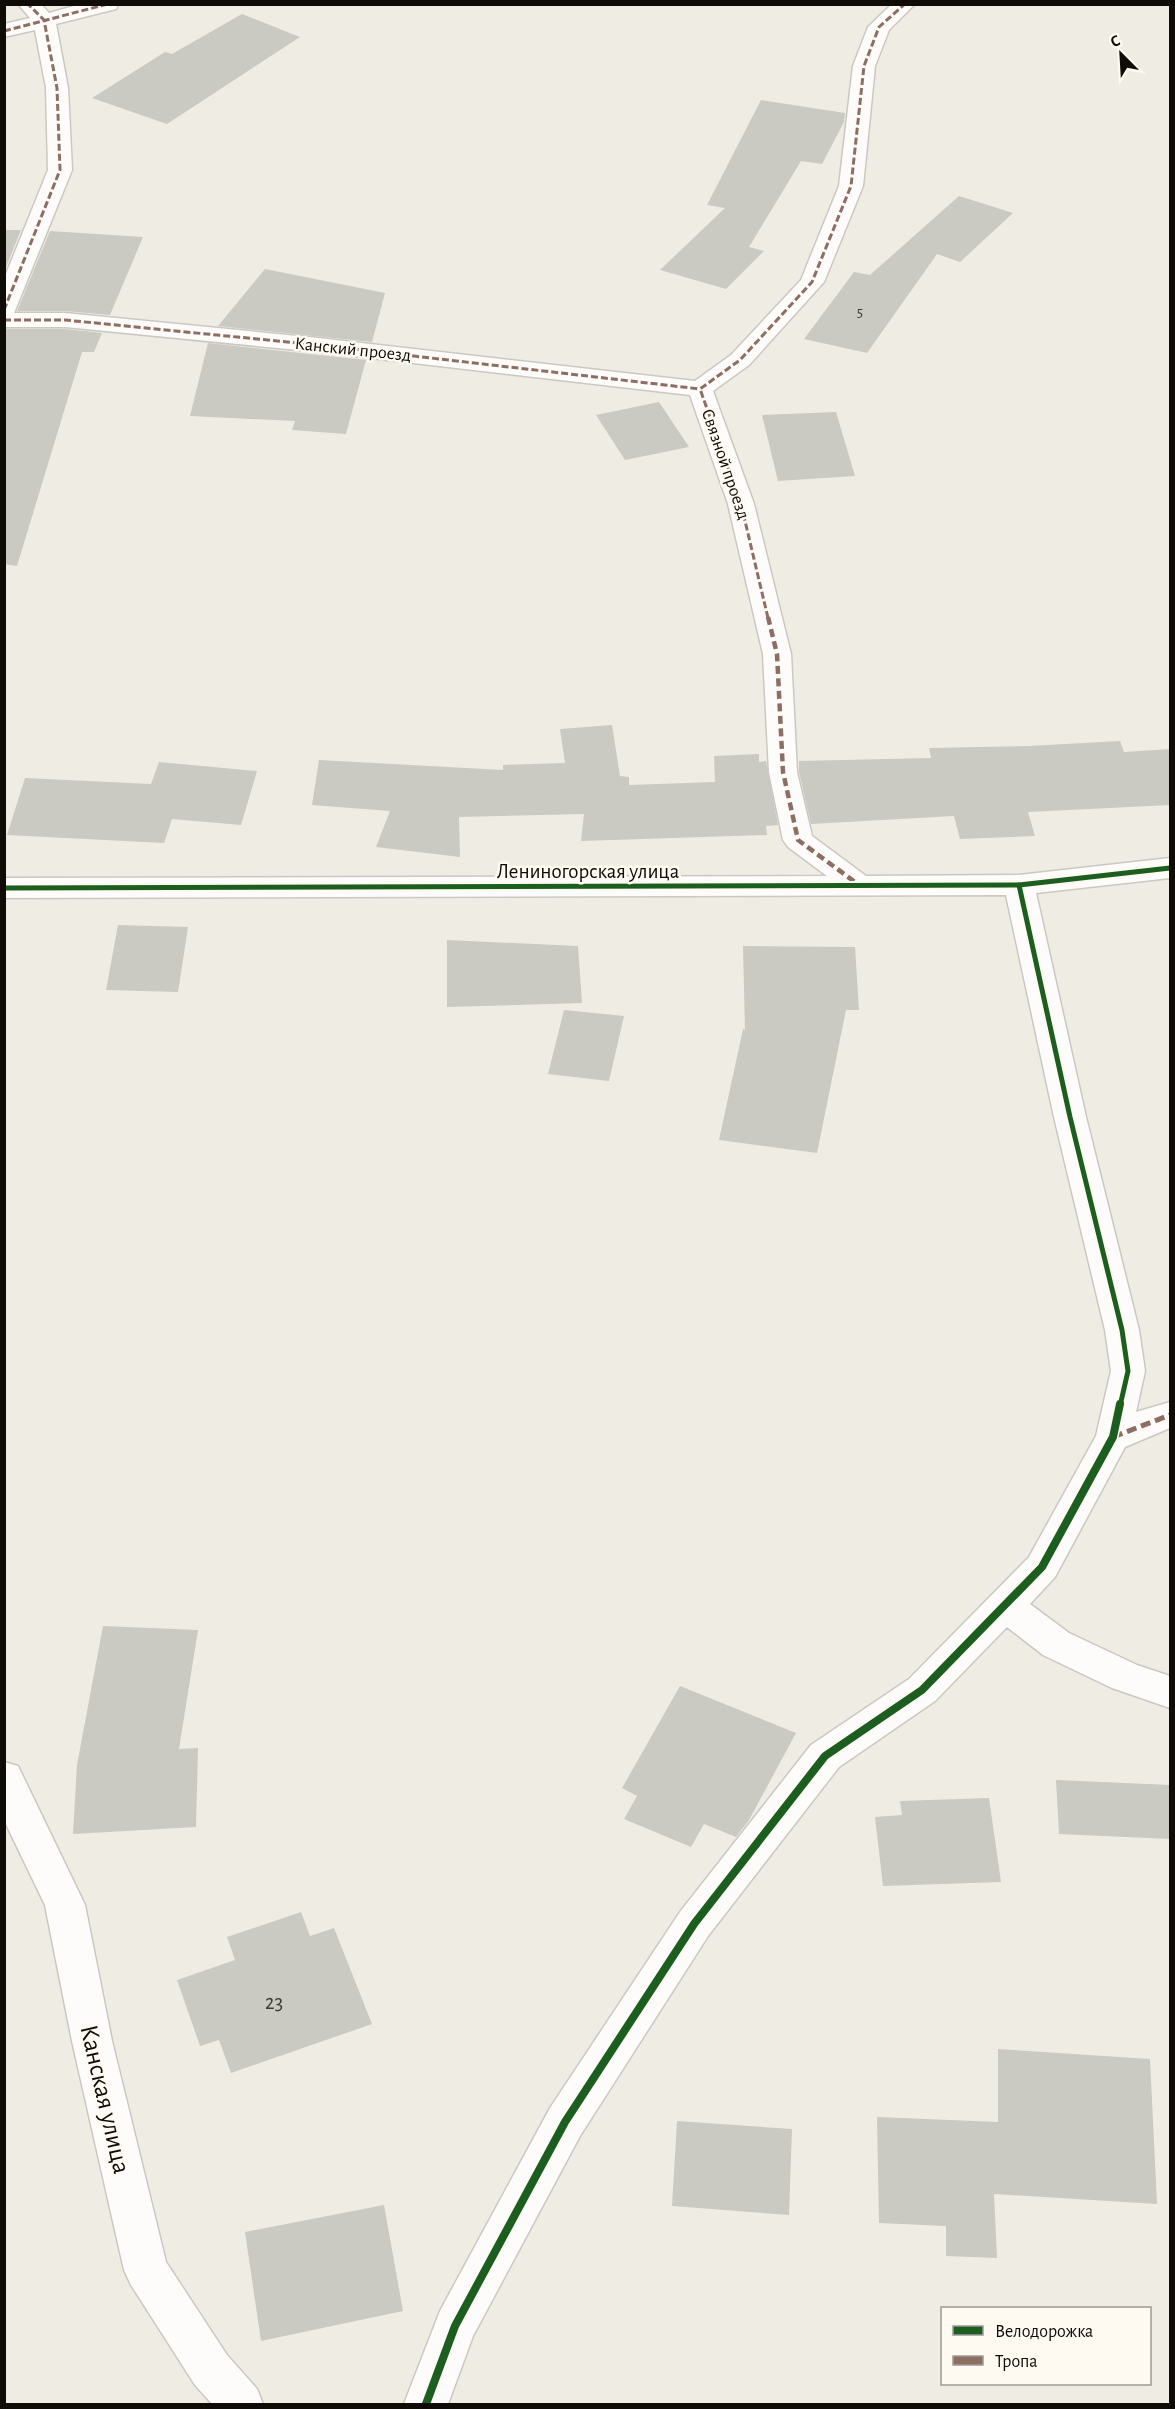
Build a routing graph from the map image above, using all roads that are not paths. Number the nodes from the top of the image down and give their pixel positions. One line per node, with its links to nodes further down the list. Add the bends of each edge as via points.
1 (27, 4): 4 (street)
2 (108, 4): 4 (street)
3 (905, 4): 8 (street, Связной проезд, via 879,27 864,66 851,186 813,282 740,360)
4 (45, 20): 5 (street); 6 (street, via 57,88 60,170)
5 (4, 31)
6 (4, 310)
7 (4, 320): 8 (street, Канский проезд, via 65,321 318,345)
8 (700, 389): 11 (street, Связной проезд, via 741,504 777,654 783,772 798,840)
9 (1170, 868): 10 (street, Лениногорская улица)
10 (1019, 885): 11 (street, Лениногорская улица); 14 (street, via 1122,1330 1128,1371)
11 (862, 887): 12 (street, Лениногорская улица)
12 (4, 888)
13 (1170, 1415): 14 (street)
14 (1113, 1437): 15 (street, via 1042,1567)
15 (1004, 1605): 16 (street, via 1056,1644 1125,1677); 19 (street, via 922,1690 825,1755 694,1924 565,2122 455,2326)
16 (1170, 1692)
17 (4, 1778): 18 (street, Канская улица, via 65,1905 92,2041 146,2270 211,2370)
18 (241, 2404)
19 (426, 2404)

